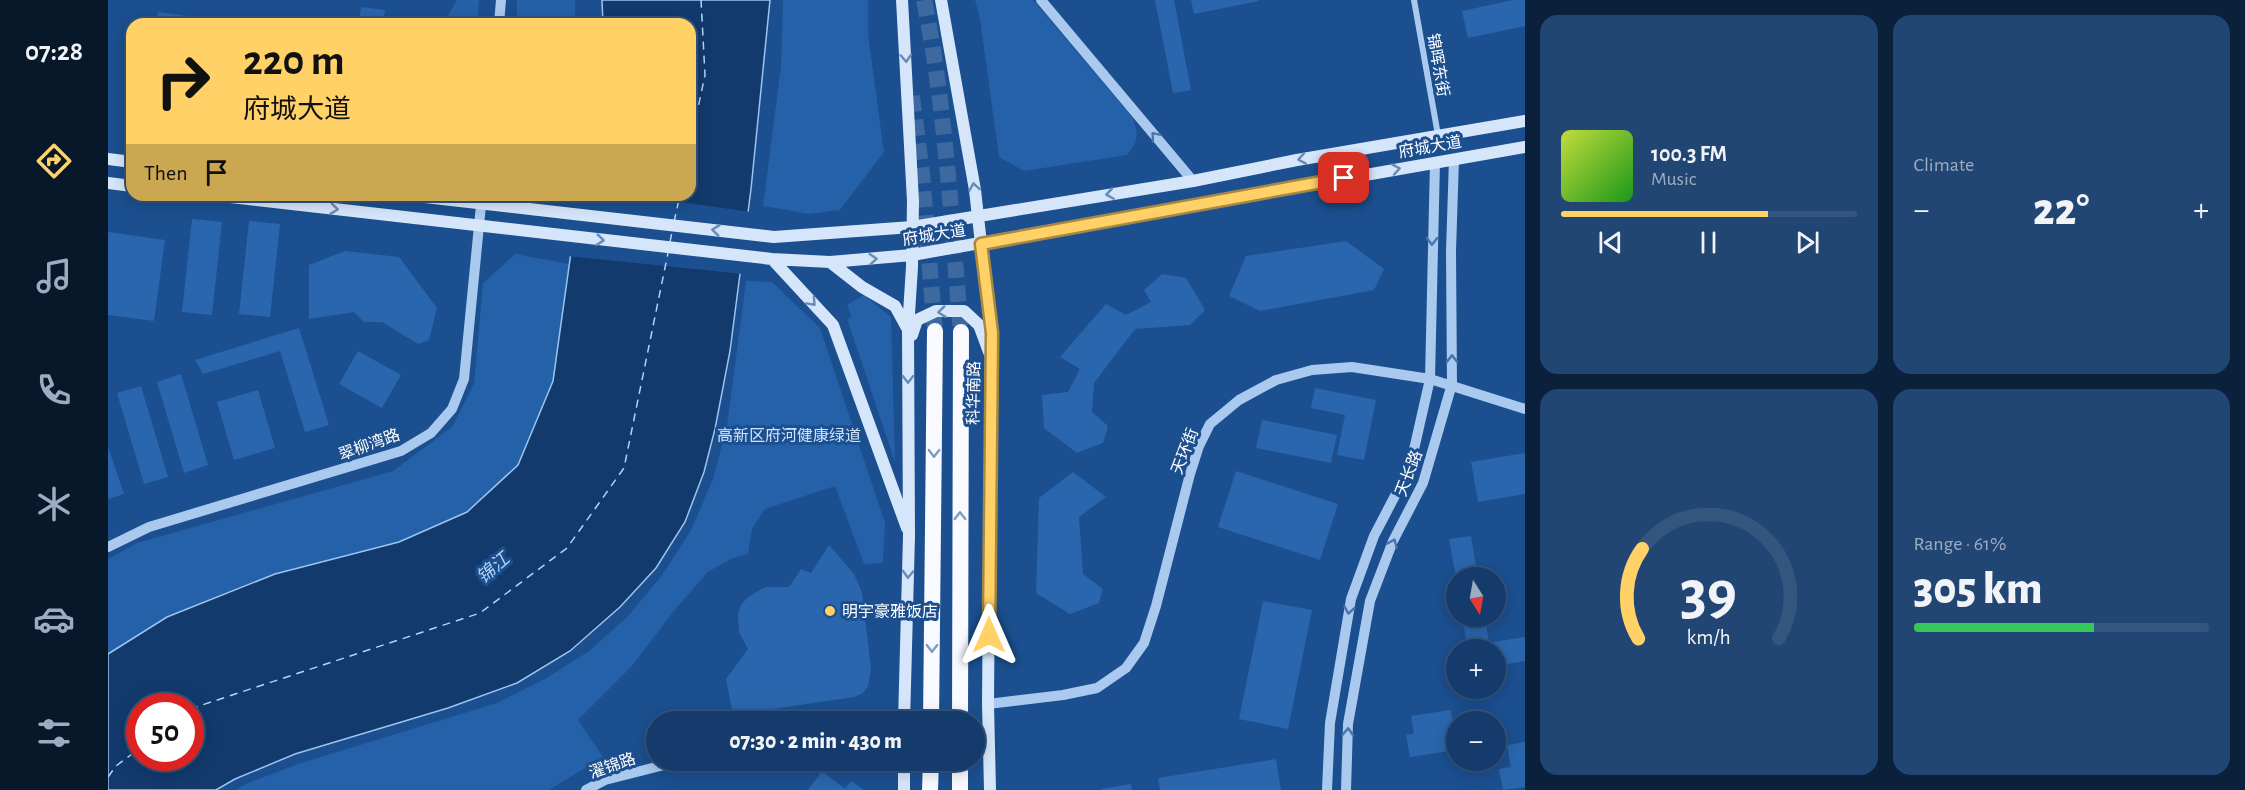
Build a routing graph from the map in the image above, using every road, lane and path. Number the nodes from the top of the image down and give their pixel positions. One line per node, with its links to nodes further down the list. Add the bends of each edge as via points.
1 (501, 0): 6 (street)
2 (902, 0): 22 (main road, one-way to 22)
3 (941, 0): 20 (main road, 科华南路, one-way to 3)
4 (1041, 0): 14 (street, one-way to 4)
5 (1414, 0): 8 (street, 锦晖东街)
6 (500, 18)
7 (1525, 121): 8 (main road, 府城大道)
8 (1438, 135): 14 (main road, 府城大道, one-way to 14)
9 (1525, 147): 11 (main road, 府城大道)
10 (108, 159): 12 (main road)
11 (1454, 159): 13 (main road, 府城大道); 33 (street, 天长路, one-way to 11)
12 (126, 161)
13 (1435, 162): 23 (main road, 府城大道, one-way to 13); 32 (street, 天长路, one-way to 32)
14 (1193, 181): 20 (main road, 府城大道, one-way to 20)
15 (108, 183): 16 (main road)
16 (126, 185)
17 (264, 201): 21 (main road, 府城大道, one-way to 21)
18 (482, 201): 21 (street, 翠柳湾路)
19 (492, 201): 22 (main road, 府城大道, one-way to 19, via 774,237 543,211)
20 (978, 215): 22 (main road, 府城大道); 23 (main road, 科华南路)
21 (479, 226): 25 (main road, 府城大道, one-way to 25); 36 (street, 翠柳湾路, via 464,379 452,409 431,433 401,451 149,527)
22 (912, 227): 24 (main road)
23 (981, 244): 24 (main road, 府城大道); 31 (main road, 科华南路, via 992,333)
24 (912, 255): 26 (main road, 府城大道, one-way to 24); 27 (main road)
25 (772, 259): 26 (main road, 府城大道); 35 (main road, one-way to 35, via 833,325)
26 (830, 262): 27 (main road, via 895,306)
27 (908, 329): 30 (main road)
28 (935, 331): 39 (highway, one-way to 39)
29 (961, 332): 40 (highway, 科华南路, one-way to 29)
30 (908, 349): 31 (main road, one-way to 30, via 979,325 964,310 936,311 917,320); 35 (main road, one-way to 35)
31 (991, 359): 37 (main road, 科华南路)
32 (1430, 378): 33 (street, 天环街); 37 (street, 天环街, via 1352,367 1312,370 1276,380 1239,400 1210,424 1199,446 1144,643 1126,668 1097,688); 50 (street, 天长路, one-way to 50, via 1410,467 1374,536 1351,599 1330,723)
33 (1452, 384): 34 (street, 天环街); 51 (street, 天长路, one-way to 33, via 1348,724 1370,601 1393,540 1423,483)
34 (1525, 409)
35 (909, 536): 38 (main road, one-way to 38)
36 (108, 547)
37 (988, 704): 49 (main road, 科华南路)
38 (902, 711)
39 (931, 711)
40 (960, 711)
41 (646, 770): 45 (street, 濯锦路, via 605,780)
42 (904, 771): 46 (main road)
43 (931, 771): 47 (highway)
44 (960, 771): 48 (highway)
45 (586, 790)
46 (904, 790)
47 (930, 790)
48 (960, 790)
49 (990, 790)
50 (1327, 790)
51 (1346, 790)

